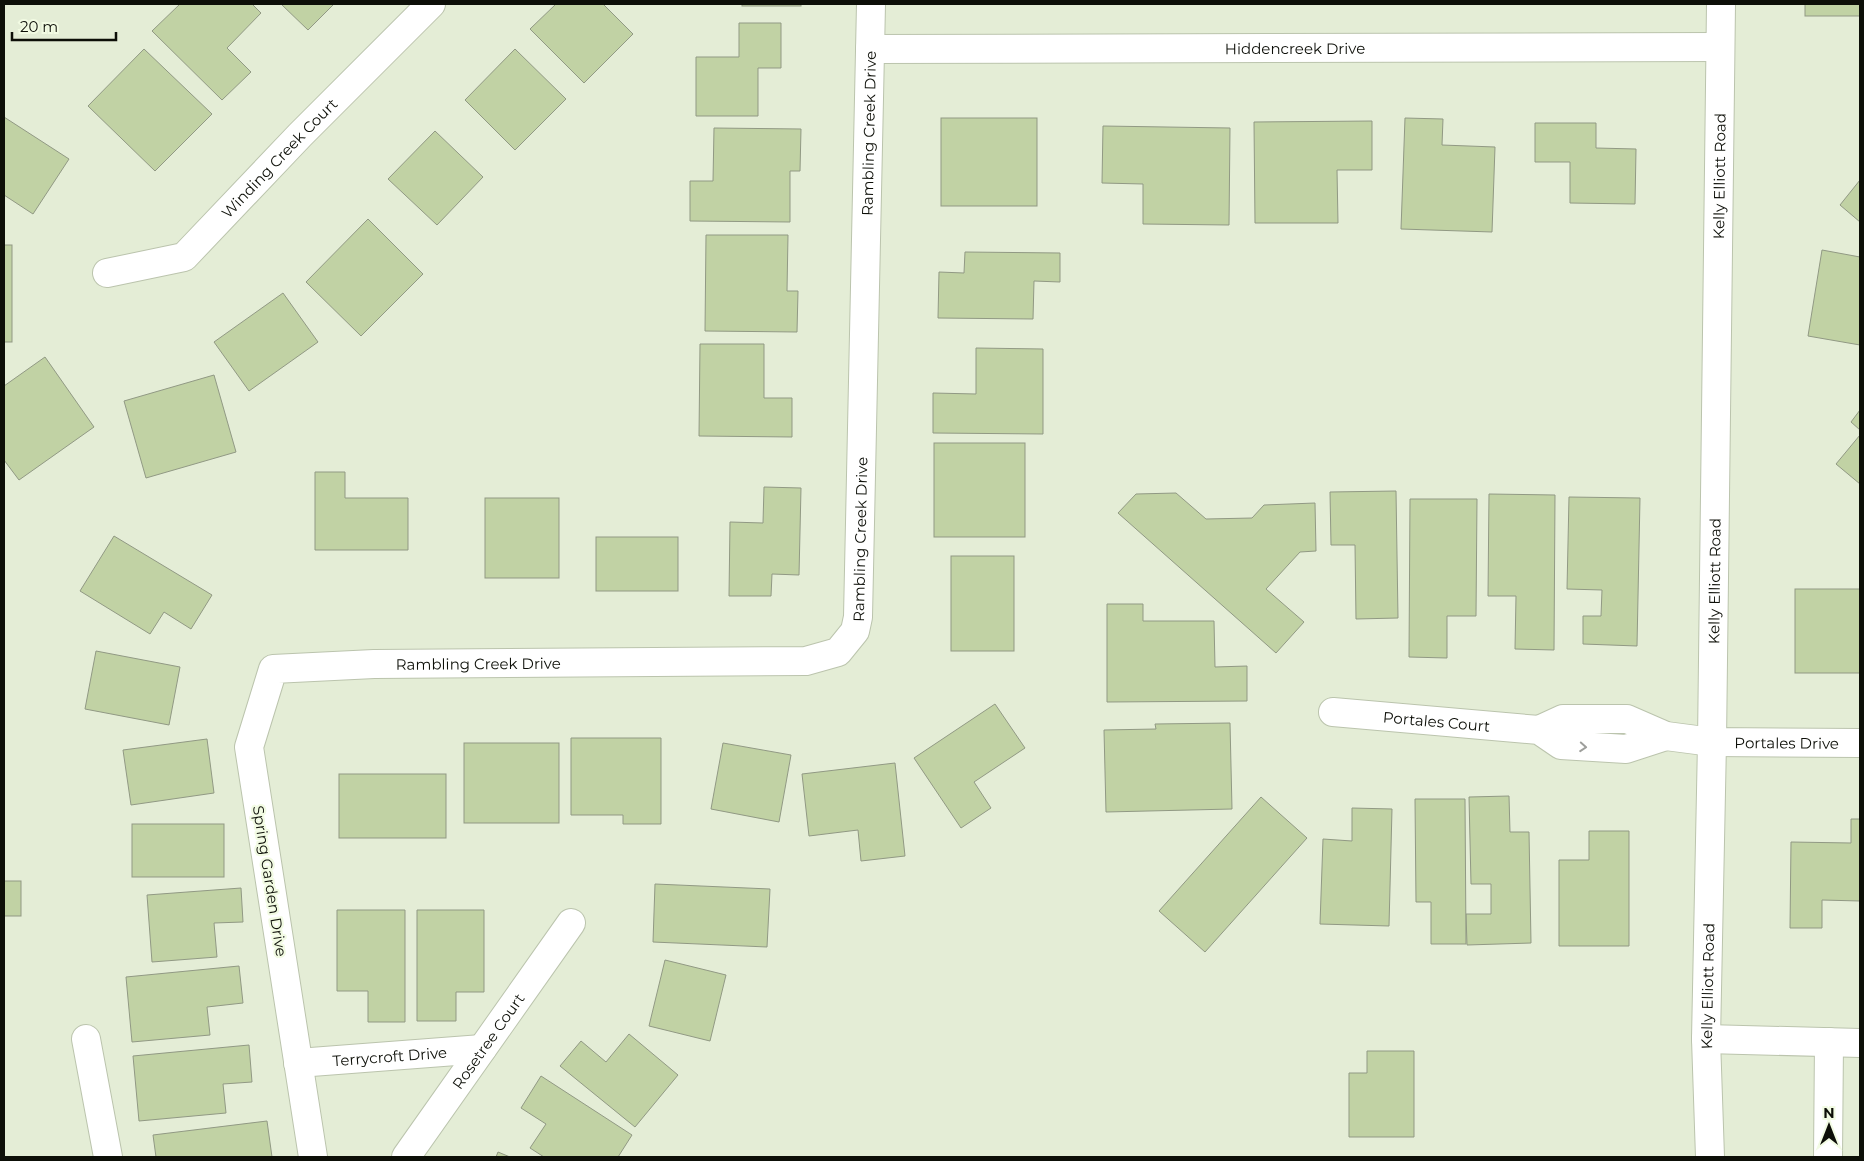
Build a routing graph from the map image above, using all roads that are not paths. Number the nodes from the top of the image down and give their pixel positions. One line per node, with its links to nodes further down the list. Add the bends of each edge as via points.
1 (430, 4): 6 (street, Winding Creek Court, via 184,257)
2 (872, 4): 5 (street, Rambling Creek Drive)
3 (1721, 4): 4 (street, Kelly Elliott Road)
4 (1720, 47): 5 (street, Hiddencreek Drive); 9 (street, Kelly Elliott Road)
5 (870, 49): 7 (street, Rambling Creek Drive, via 858,617 855,631 838,652 806,661)
6 (107, 274)
7 (334, 664): 17 (street, Spring Garden Drive, via 273,668 249,747)
8 (1333, 712): 9 (street, Portales Court, via 1539,730 1563,719 1627,719 1666,736)
9 (1712, 742): 10 (street, Portales Drive); 13 (street, Kelly Elliott Road)
10 (1860, 743)
11 (571, 923): 16 (street, Rosetree Court)
12 (86, 1040): 18 (street)
13 (1706, 1040): 14 (street); 21 (street, Kelly Elliott Road)
14 (1829, 1042): 15 (street); 22 (street)
15 (1860, 1043)
16 (482, 1049): 17 (street, Terrycroft Drive); 20 (street, Rosetree Court)
17 (298, 1062): 19 (street, Spring Garden Drive)
18 (108, 1157)
19 (313, 1157)
20 (406, 1157)
21 (1710, 1157)
22 (1828, 1157)

